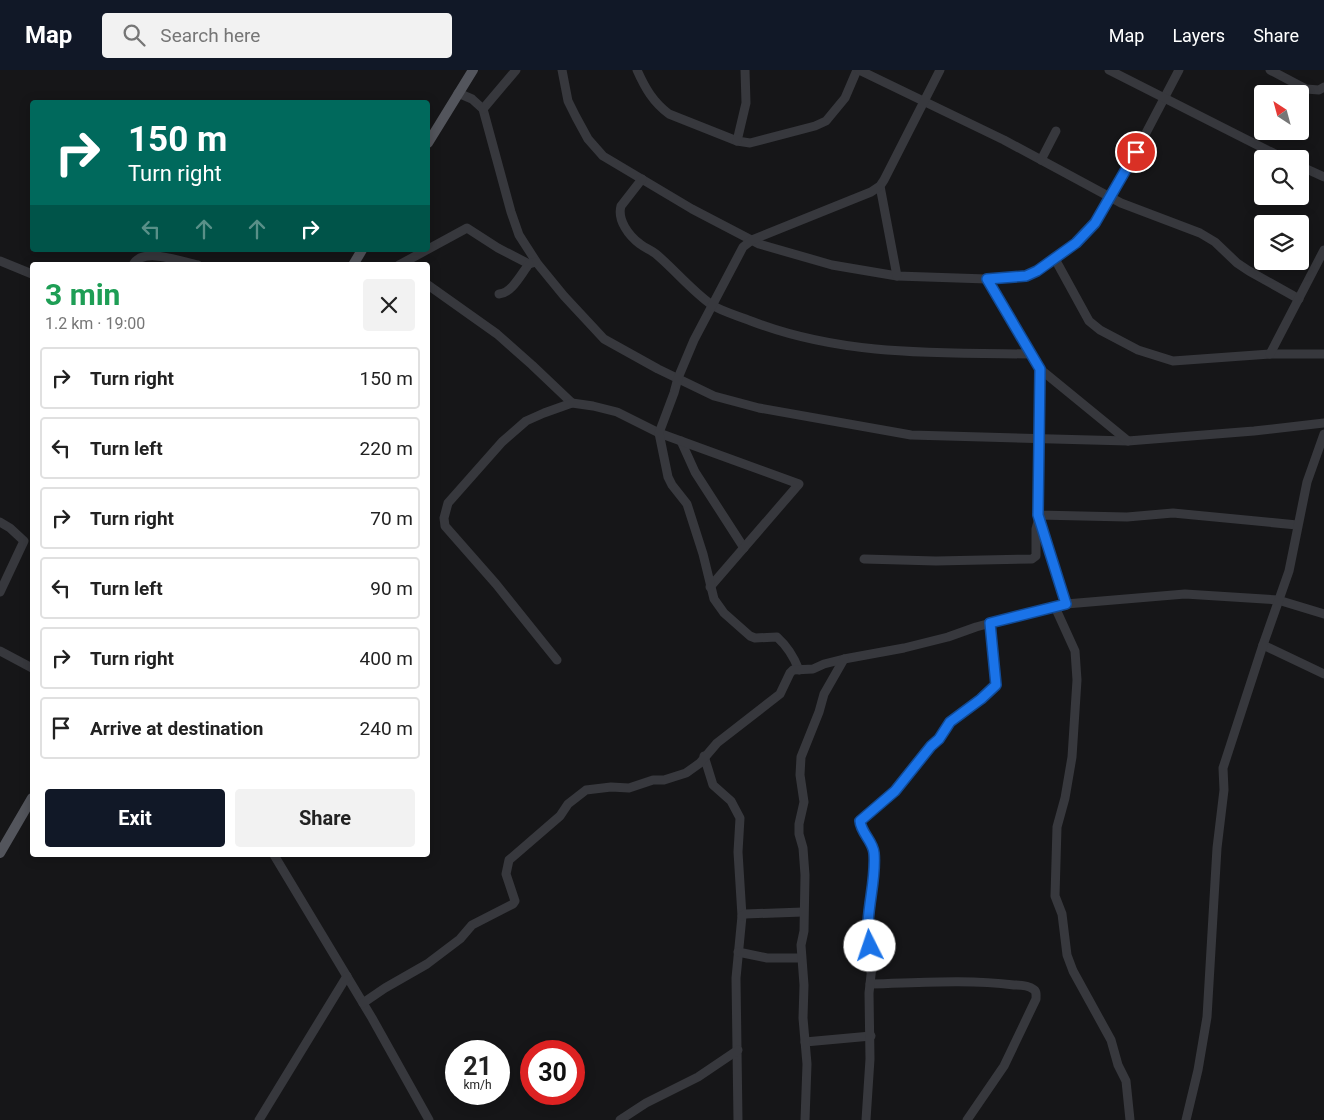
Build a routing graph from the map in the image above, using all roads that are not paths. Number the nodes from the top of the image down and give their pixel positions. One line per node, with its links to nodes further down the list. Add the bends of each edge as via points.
1 (472, 70): 12 (main road)
2 (516, 70): 15 (street)
3 (562, 70): 23 (street, via 568,101 588,139 603,156)
4 (637, 70): 18 (street, via 659,107)
5 (745, 70): 18 (street, via 746,103)
6 (858, 70): 14 (street); 18 (street, via 845,98 826,121 750,143)
7 (940, 70): 14 (street)
8 (1109, 70): 13 (street)
9 (1178, 70): 13 (street)
10 (1270, 70): 11 (street, via 1306,89)
11 (1324, 87)
12 (458, 93): 15 (street); 17 (main road)
13 (1164, 98): 19 (street); 25 (street)
14 (924, 102): 20 (street); 24 (street)
15 (483, 109): 35 (street, via 510,212)
16 (1056, 131): 20 (street)
17 (430, 140)
18 (737, 141)
19 (1267, 150)
20 (1041, 160): 25 (street)
21 (1309, 170): 22 (street)
22 (1324, 177)
23 (642, 180): 26 (street); 42 (street, via 621,206 620,215 625,228)
24 (880, 186): 26 (street); 37 (street)
25 (1110, 196): 30 (street, via 1095,223); 41 (street, via 1146,214 1200,233 1237,263)
26 (752, 240): 37 (street, via 766,247 832,265); 42 (street, via 738,255)
27 (430, 249): 35 (street, via 467,228 498,248)
28 (1324, 250): 41 (street)
29 (425, 252): 34 (street)
30 (1055, 259): 38 (street, via 1026,276); 44 (street, via 1089,321 1138,350 1173,361)
31 (0, 261): 36 (street)
32 (135, 262): 33 (street, via 152,256)
33 (187, 262)
34 (408, 262)
35 (532, 263): 40 (street, via 512,287); 47 (street, via 604,339)
36 (30, 273)
37 (897, 276): 38 (street)
38 (987, 279): 43 (street)
39 (430, 286): 48 (street, via 497,334)
40 (499, 294)
41 (1299, 299): 44 (street)
42 (713, 306): 43 (street, via 772,329 861,349); 47 (street)
43 (1030, 354): 46 (street)
44 (1270, 354): 45 (street)
45 (1324, 354)
46 (1040, 369): 52 (street); 54 (street)
47 (678, 378): 50 (street); 52 (street, via 723,399 865,428 911,435)
48 (572, 403): 50 (street, via 617,412); 70 (street, via 526,421 502,442 448,503 444,518 452,536)
49 (1324, 423): 54 (street)
50 (659, 433): 53 (street); 60 (street, via 668,477 687,504)
51 (1324, 434): 57 (street, via 1307,482)
52 (1040, 439): 54 (street); 55 (street)
53 (681, 441): 58 (street, via 695,472); 58 (street, via 799,484)
54 (1128, 441)
55 (1039, 517): 57 (street, via 1127,517 1172,513); 59 (street, via 1036,556 1032,559); 63 (street)
56 (0, 522): 61 (street, via 24,543)
57 (1297, 525): 62 (street, via 1292,560)
58 (744, 548): 60 (street)
59 (864, 559)
60 (710, 587): 72 (street, via 718,606 743,632 755,638 777,637)
61 (0, 592)
62 (1278, 600): 63 (street, via 1185,594); 65 (street); 67 (street)
63 (1066, 604): 64 (street)
64 (1055, 607): 66 (street); 95 (street, via 1074,651 1077,680 1072,757 1057,826 1055,896 1062,914 1067,955 1073,971 1111,1040 1126,1080)
65 (1324, 614)
66 (990, 623): 69 (street, via 904,648); 83 (street, via 996,685 950,722 895,791 860,821 874,852 867,934 873,957)
67 (1263, 645): 73 (street); 96 (street, via 1223,768 1207,1017)
68 (0, 651): 71 (street)
69 (844, 659): 72 (street); 78 (street, via 824,694 801,757 804,802 799,834 805,875)
70 (558, 660)
71 (30, 667)
72 (799, 670): 74 (street, via 790,673 780,694)
73 (1324, 674)
74 (704, 756): 79 (street, via 713,785 731,801 740,818 738,852); 84 (street, via 693,769 678,776 629,788 586,790 568,804 557,820 509,860 506,874 515,901 513,904 472,925 460,939 427,964)
75 (30, 801): 76 (main road)
76 (0, 853)
77 (275, 857): 82 (street)
78 (803, 912): 79 (street); 81 (street)
79 (742, 916): 80 (street)
80 (738, 952): 81 (street, via 767,958); 87 (street)
81 (801, 958): 86 (street)
82 (347, 976): 84 (street); 88 (street)
83 (870, 984): 85 (street); 94 (street, via 998,983 1028,987 1036,992 1036,999 1004,1066)
84 (363, 1003): 89 (street)
85 (871, 1036): 86 (street); 93 (street)
86 (805, 1042): 92 (street)
87 (738, 1050): 90 (street, via 698,1077); 91 (street)
88 (258, 1120)
89 (429, 1120)
90 (620, 1120)
91 (738, 1120)
92 (805, 1120)
93 (866, 1120)
94 (967, 1120)
95 (1130, 1120)
96 (1186, 1120)

